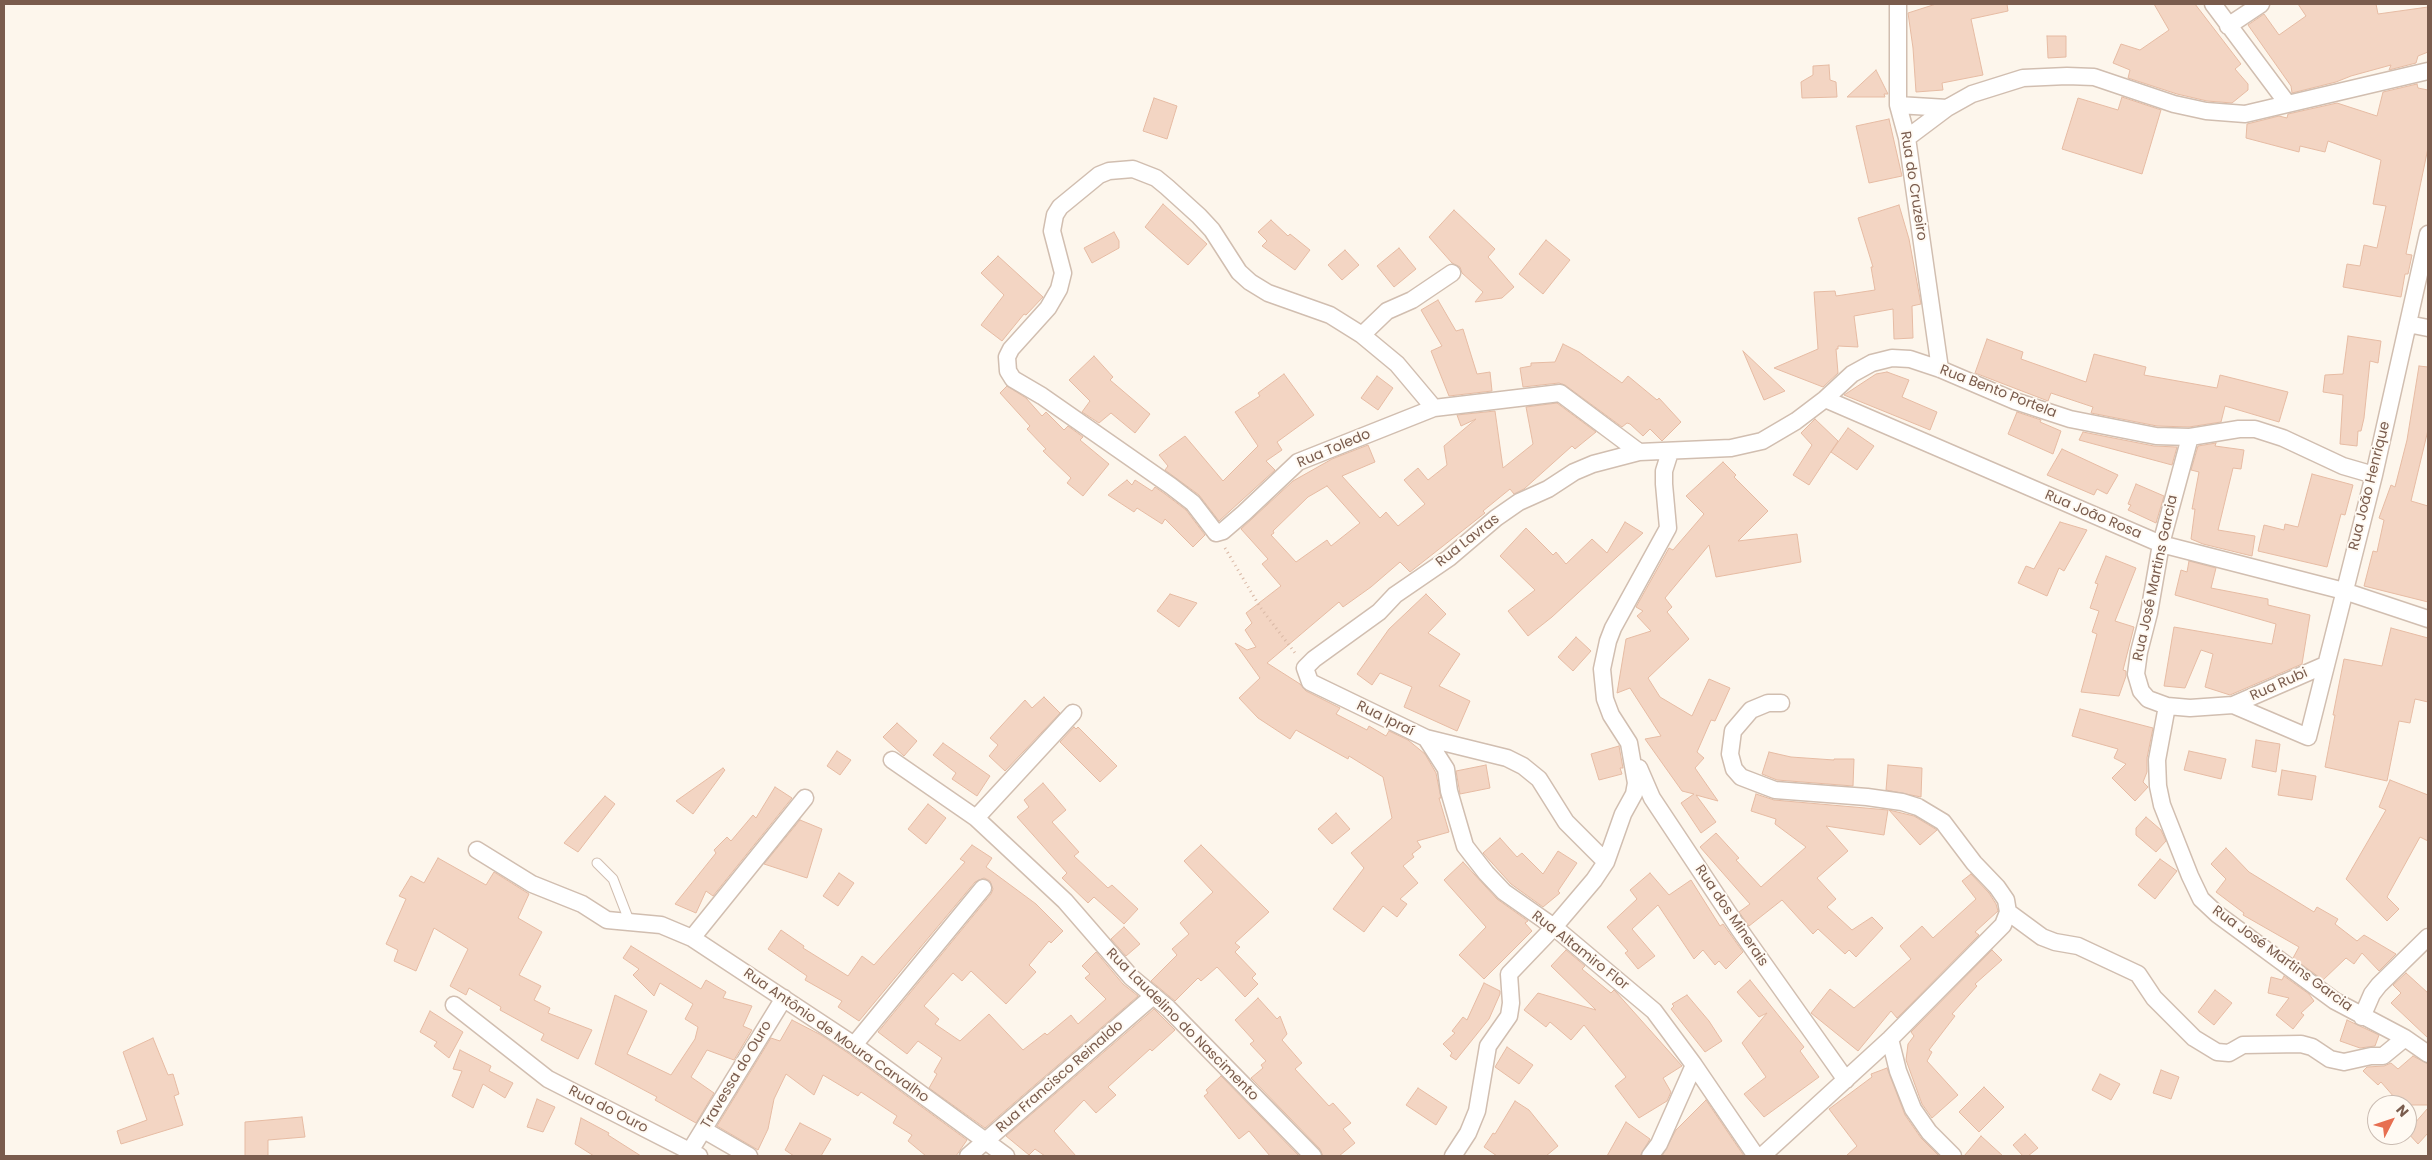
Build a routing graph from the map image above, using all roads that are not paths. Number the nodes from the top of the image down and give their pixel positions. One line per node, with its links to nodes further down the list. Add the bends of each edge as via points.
1 (1898, 4): 7 (street, Rua do Cruzeiro)
2 (2213, 4): 4 (street)
3 (2262, 4): 4 (street)
4 (2228, 26): 6 (street)
5 (2428, 72): 6 (street)
6 (2287, 103): 8 (street, via 2245,114 2206,111 2174,104 2104,79 2058,76 2023,78 1972,94)
7 (1898, 105): 8 (street); 9 (street, Rua do Cruzeiro)
8 (1947, 108): 9 (street)
9 (1907, 138): 15 (street, Rua do Cruzeiro)
10 (2428, 234): 12 (street, Rua João Henrique)
11 (1452, 273): 14 (street, via 1412,300 1386,311)
12 (2408, 324): 13 (street); 21 (street, Rua João Henrique)
13 (2428, 328)
14 (1362, 335): 17 (street, via 1397,364); 17 (street, Rua Toledo, via 1330,315 1255,286 1239,272 1206,223 1168,187 1133,168 1124,168 1099,175 1067,199 1057,211 1052,231 1063,273 1060,289 1007,358 1009,374 1022,386 1042,396 1171,486 1193,503 1216,533 1244,513 1298,462)
15 (1940, 369): 16 (street, Rua Bento Portela, via 1910,359 1881,360 1852,374); 18 (street, Rua Bento Portela, via 2070,419 2156,436)
16 (1825, 398): 20 (street, Rua Bento Portela, via 1778,432 1752,444); 22 (street, Rua João Rosa)
17 (1434, 408): 19 (street, Rua Toledo, via 1560,393)
18 (2190, 437): 21 (street, Rua Bento Portela, via 2255,429); 22 (street, Rua José Martins Garcia)
19 (1639, 452): 20 (street, Rua Bento Portela); 25 (street, Rua Lavras, via 1584,468 1520,502)
20 (1670, 452): 33 (street, via 1664,478 1668,528 1614,628 1602,669 1605,699)
21 (2374, 476): 23 (street, Rua João Henrique)
22 (2161, 544): 23 (street, Rua João Rosa); 29 (street, Rua José Martins Garcia, via 2136,674 2145,696)
23 (2344, 591): 24 (street, Rua João Rosa); 26 (street, Rua João Henrique)
24 (2428, 619)
25 (1314, 660): 32 (street, Rua Ipraí, via 1305,668 1310,682)
26 (2325, 665): 28 (street, Rua Rubi); 31 (street, Rua João Henrique)
27 (1781, 703): 41 (street, via 1768,703 1750,710 1733,731 1730,754 1734,769 1741,777 1775,790 1867,797 1918,807 1943,822 1997,887 2006,900)
28 (2233, 705): 29 (street, Rua Rubi); 31 (street, Rua Rubi)
29 (2166, 706): 49 (street, Rua José Martins Garcia, via 2157,760 2158,786 2162,806 2201,899 2233,926)
30 (1072, 713): 36 (street)
31 (2308, 737)
32 (1426, 738): 38 (street, Rua Ipraí, via 1507,758 1524,766 1539,779 1566,822); 43 (street, Rua Altamiro Flor, via 1446,769 1448,790 1465,846 1504,892)
33 (1629, 743): 38 (street, via 1636,783); 55 (street, Rua dos Minerais, via 1652,798 1739,929)
34 (892, 760): 36 (street, Rua Laudelino do Nascimento)
35 (805, 798): 45 (street)
36 (976, 818): 46 (street, Rua Laudelino do Nascimento, via 1065,900 1131,978)
37 (477, 850): 42 (street, Rua Antônio de Moura Carvalho, via 532,884 582,904 607,920)
38 (1606, 862): 43 (street)
39 (597, 863): 42 (lane, via 613,879)
40 (983, 888): 52 (street)
41 (2008, 912): 50 (street, via 2042,937 2078,946 2138,974 2154,998 2187,1031 2217,1052 2229,1053 2243,1045 2301,1044 2330,1059 2344,1062 2383,1056); 51 (street, via 2002,925)
42 (630, 923): 45 (street, Rua Antônio de Moura Carvalho, via 661,925)
43 (1554, 927): 54 (street, Rua Altamiro Flor, via 1654,1011); 63 (street, via 1509,974 1509,1016 1488,1046 1477,1111)
44 (2428, 937): 49 (street, via 2379,984)
45 (692, 938): 47 (street, Rua Antônio de Moura Carvalho)
46 (1152, 997): 57 (street, Rua Francisco Reinaldo); 62 (street, Rua Laudelino do Nascimento, via 1168,1008)
47 (784, 998): 52 (street, Rua Antônio de Moura Carvalho); 56 (street, Travessa do Ouro)
48 (454, 1005): 58 (street, Rua do Ouro, via 548,1079)
49 (2362, 1017): 50 (street, Rua José Martins Garcia)
50 (2405, 1038): 53 (street, Rua José Martins Garcia)
51 (1890, 1039): 55 (street); 67 (street, via 1913,1110)
52 (854, 1045): 57 (street, Rua Antônio de Moura Carvalho)
53 (2428, 1054)
54 (1694, 1065): 64 (street, via 1659,1144); 65 (street, Rua Altamiro Flor)
55 (1846, 1080): 66 (street)
56 (704, 1130): 58 (street, Travessa do Ouro); 59 (street)
57 (985, 1141): 60 (street, Rua Francisco Reinaldo); 61 (street, Rua Antônio de Moura Carvalho)
58 (695, 1154)
59 (749, 1156)
60 (968, 1156)
61 (1006, 1156)
62 (1312, 1156)
63 (1453, 1156)
64 (1650, 1156)
65 (1756, 1156)
66 (1762, 1156)
67 (1953, 1156)

